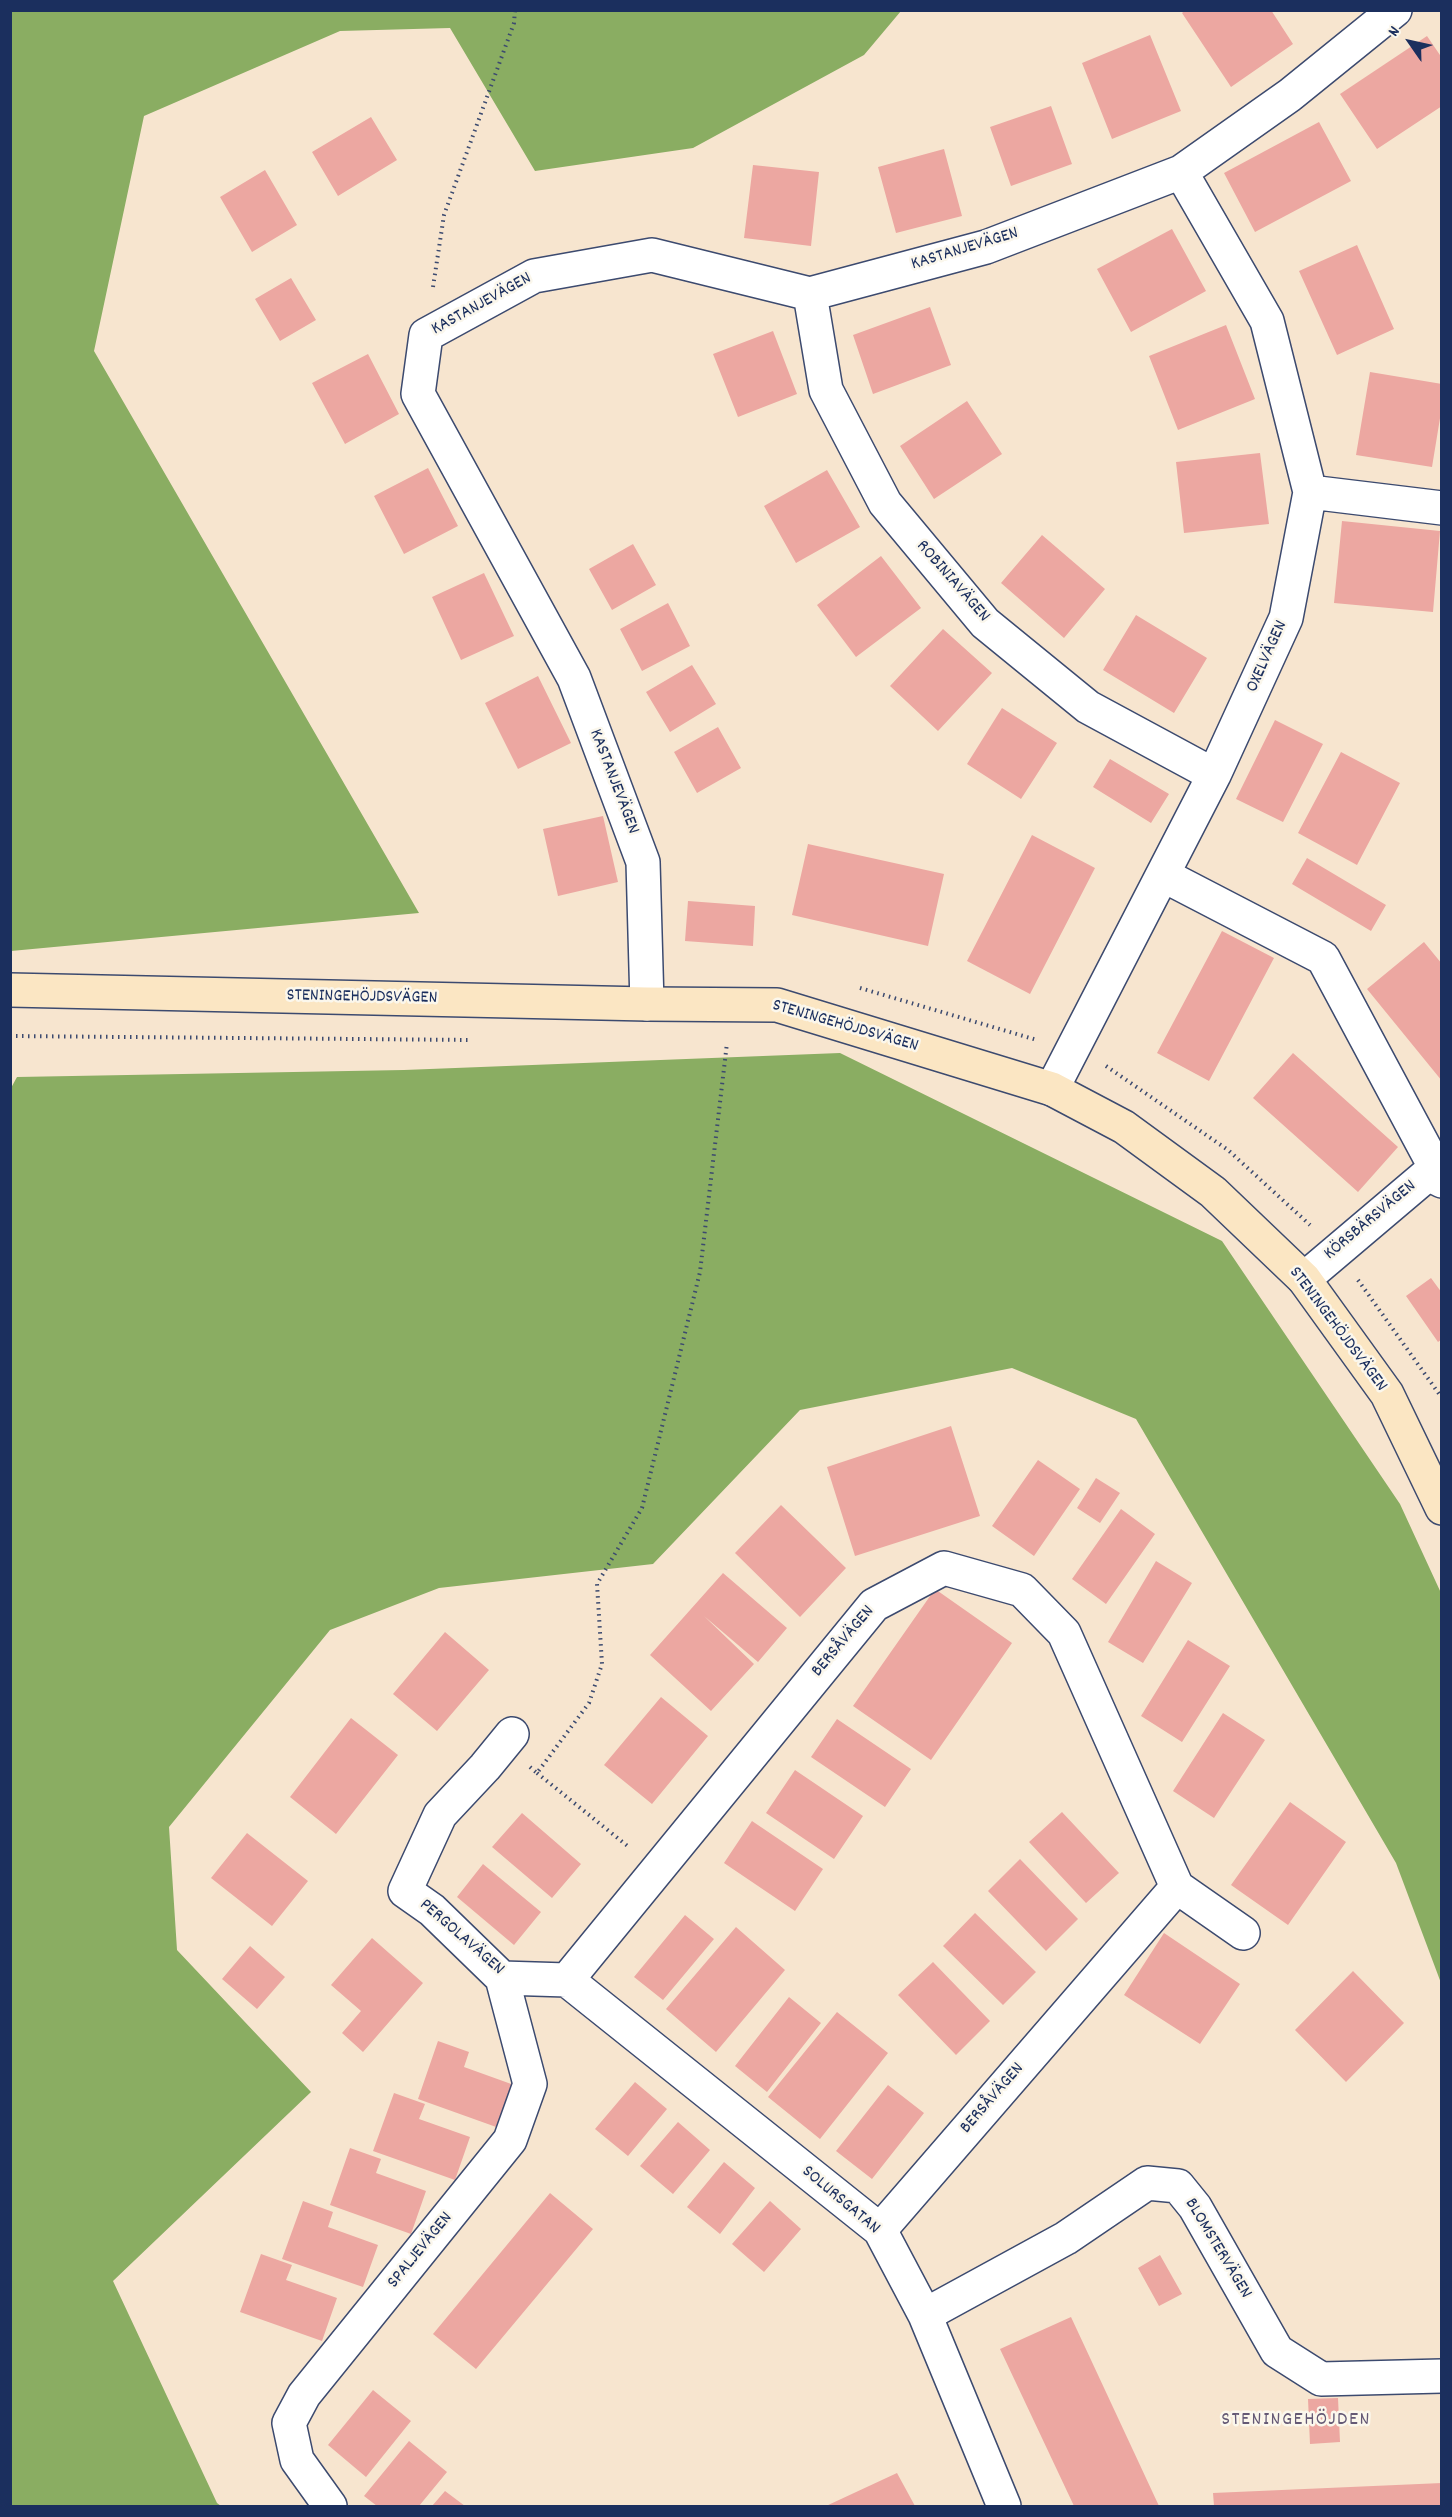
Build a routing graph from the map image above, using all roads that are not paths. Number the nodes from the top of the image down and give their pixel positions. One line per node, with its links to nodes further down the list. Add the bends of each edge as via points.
1 (1395, 10): 2 (street, KASTANJEVÄGEN, via 1290,95)
2 (1181, 172): 3 (street, KASTANJEVÄGEN, via 986,247); 4 (street, OXELVÄGEN, via 1267,321)
3 (810, 294): 6 (street, ROBINIAVÄGEN, via 831,400 885,503 970,606 985,623 1088,707); 9 (street, KASTANJEVÄGEN, via 652,255 534,276 426,336 418,394 574,678 643,862)
4 (1310, 492): 5 (street); 6 (street, OXELVÄGEN, via 1286,618)
5 (1442, 508)
6 (1214, 775): 7 (street, OXELVÄGEN)
7 (1163, 874): 10 (street, OXELVÄGEN); 11 (street, via 1323,958)
8 (10, 990): 9 (street, STENINGEHÖJDSVÄGEN)
9 (647, 1004): 10 (street, STENINGEHÖJDSVÄGEN, via 777,1005)
10 (1052, 1089): 12 (street, STENINGEHÖJDSVÄGEN, via 1124,1127 1213,1192)
11 (1442, 1180): 12 (street, KÖRSBÄRSVÄGEN, via 1428,1174)
12 (1304, 1279): 13 (street, STENINGEHÖJDSVÄGEN, via 1387,1394)
13 (1442, 1508)
14 (507, 1740): 17 (street, PERGOLAVÄGEN, via 440,1815 405,1891 432,1910)
15 (1177, 1887): 16 (street); 18 (street, BERSÅVÄGEN, via 1064,1633 1022,1590 944,1568 874,1605); 19 (street, BERSÅVÄGEN)
16 (1243, 1933)
17 (502, 1978): 18 (street, PERGOLAVÄGEN); 22 (street, SPALJEVÄGEN, via 530,2084 510,2140 304,2395 289,2424 297,2460)
18 (567, 1980): 19 (street, SOLURSGATAN)
19 (880, 2230): 20 (street, SOLURSGATAN)
20 (925, 2315): 21 (street, BLOMSTERVÄGEN, via 1066,2238 1147,2183 1178,2186 1195,2207 1277,2351 1321,2379); 23 (street, SOLURSGATAN)
21 (1442, 2376)
22 (330, 2506)
23 (1004, 2506)

